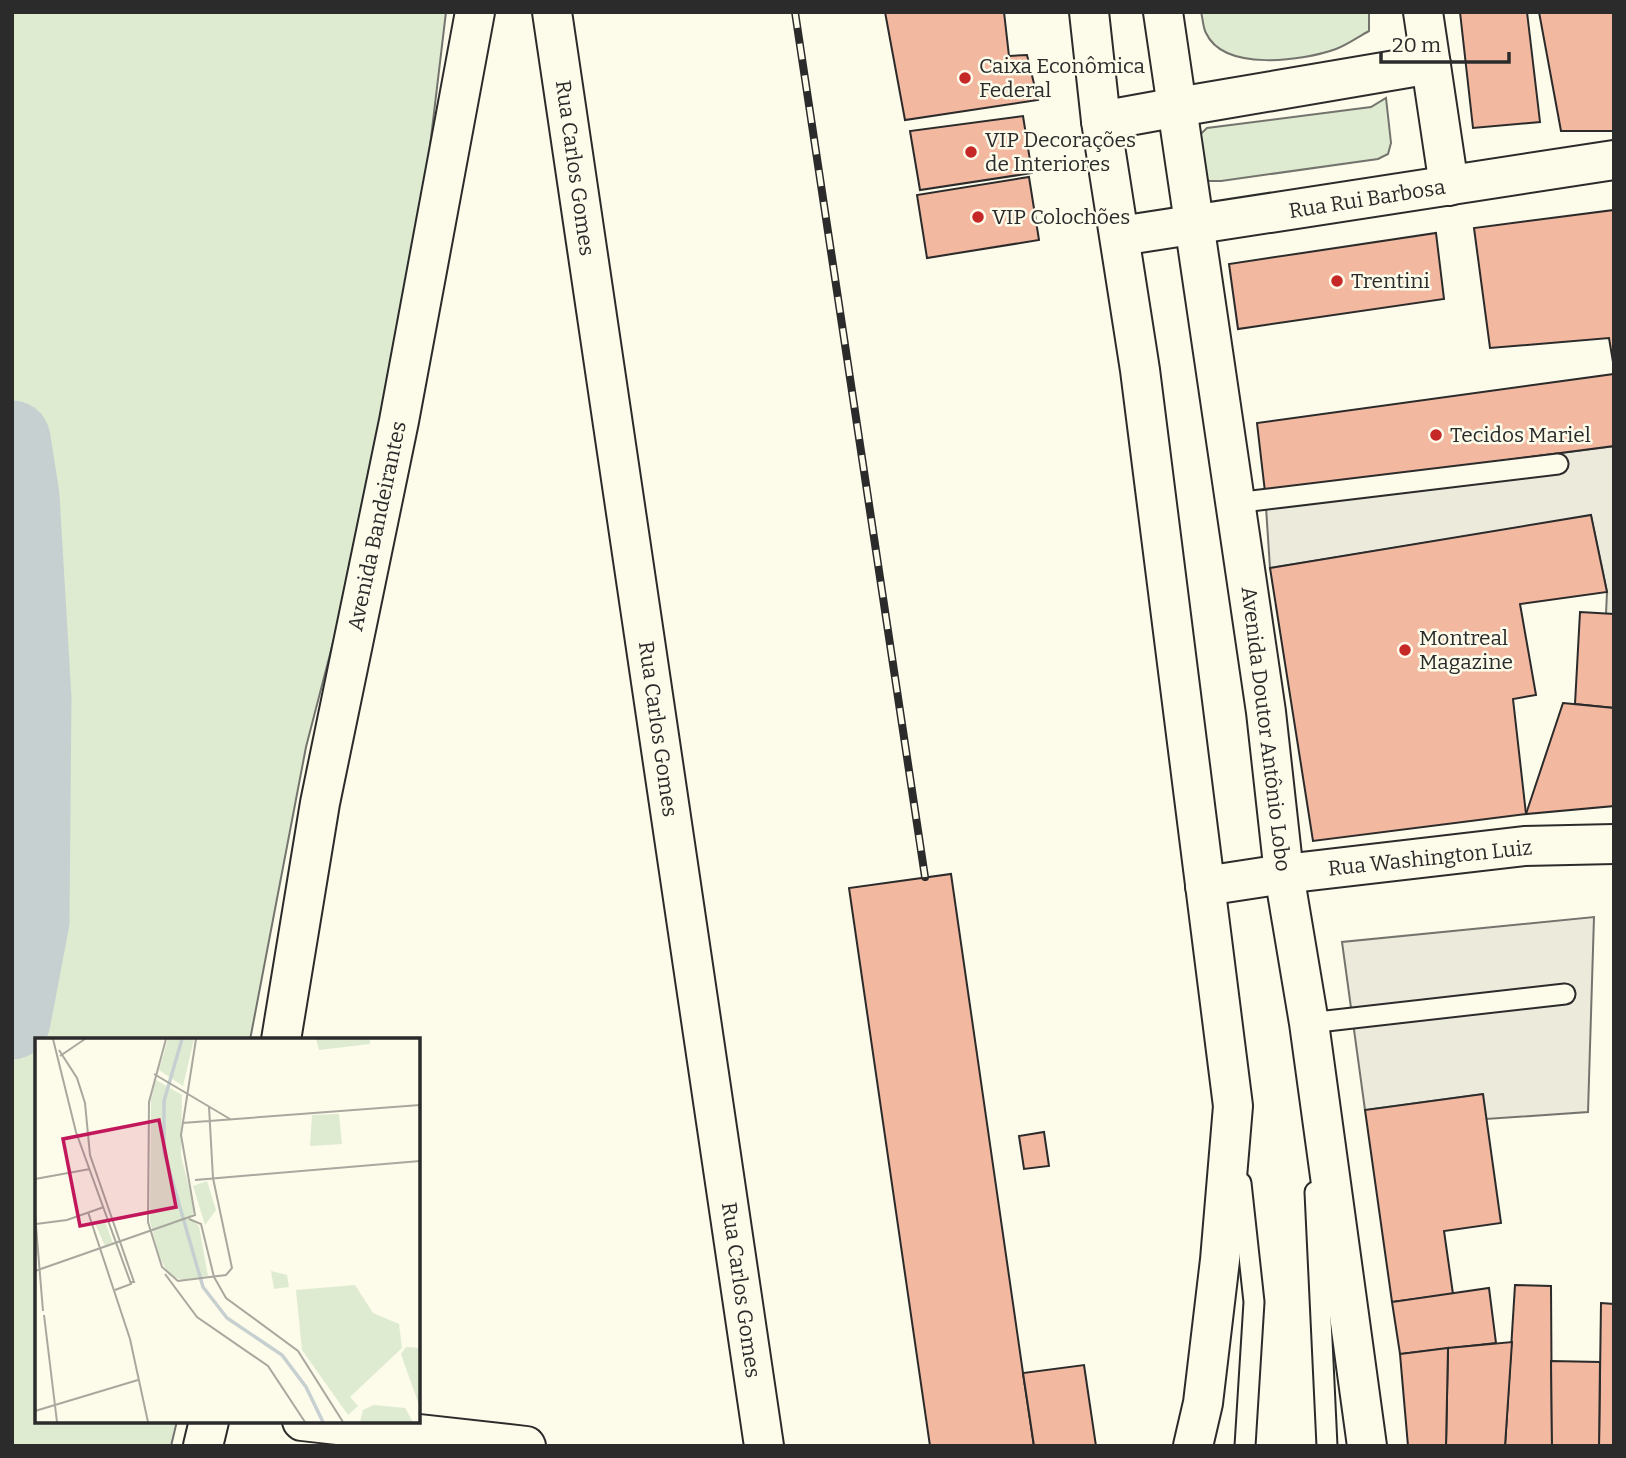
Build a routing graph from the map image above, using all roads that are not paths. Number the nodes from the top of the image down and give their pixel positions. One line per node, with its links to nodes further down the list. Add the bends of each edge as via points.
1 (475, 12): 20 (main road, Avenida Bandeirantes, via 399,421 320,803)
2 (552, 12): 26 (main road, Rua Carlos Gomes)
3 (1089, 12): 8 (main road)
4 (1163, 12): 7 (main road, Avenida Doutor Antônio Lobo)
5 (1423, 12): 6 (main road)
6 (1431, 64): 7 (main road); 10 (main road)
7 (1178, 107): 8 (main road); 11 (main road, Avenida Doutor Antônio Lobo)
8 (1101, 121): 12 (main road)
9 (1614, 160): 10 (main road, Rua Rui Barbosa)
10 (1449, 186): 11 (main road, Rua Rui Barbosa)
11 (1195, 225): 12 (main road, Rua Rui Barbosa); 14 (main road, Avenida Doutor Antônio Lobo)
12 (1120, 236): 17 (main road)
13 (1558, 464): 14 (lane)
14 (1235, 503): 16 (main road, Avenida Doutor Antônio Lobo)
15 (1614, 844): 16 (main road, Rua Washington Luiz, via 1524,846)
16 (1284, 874): 17 (main road, Rua Washington Luiz); 19 (main road, Avenida Doutor Antônio Lobo)
17 (1205, 886): 21 (main road)
18 (1565, 994): 19 (lane)
19 (1307, 1014): 29 (lane); 30 (main road, Avenida Doutor Antônio Lobo)
20 (281, 1038)
21 (1233, 1106): 27 (main road, via 1220,1261 1203,1403); 28 (lane, via 1254,1302)
22 (209, 1423): 24 (main road)
23 (320, 1423): 25 (main road)
24 (203, 1446)
25 (526, 1446)
26 (764, 1446)
27 (1193, 1446)
28 (1245, 1446)
29 (1328, 1446)
30 (1367, 1446)

